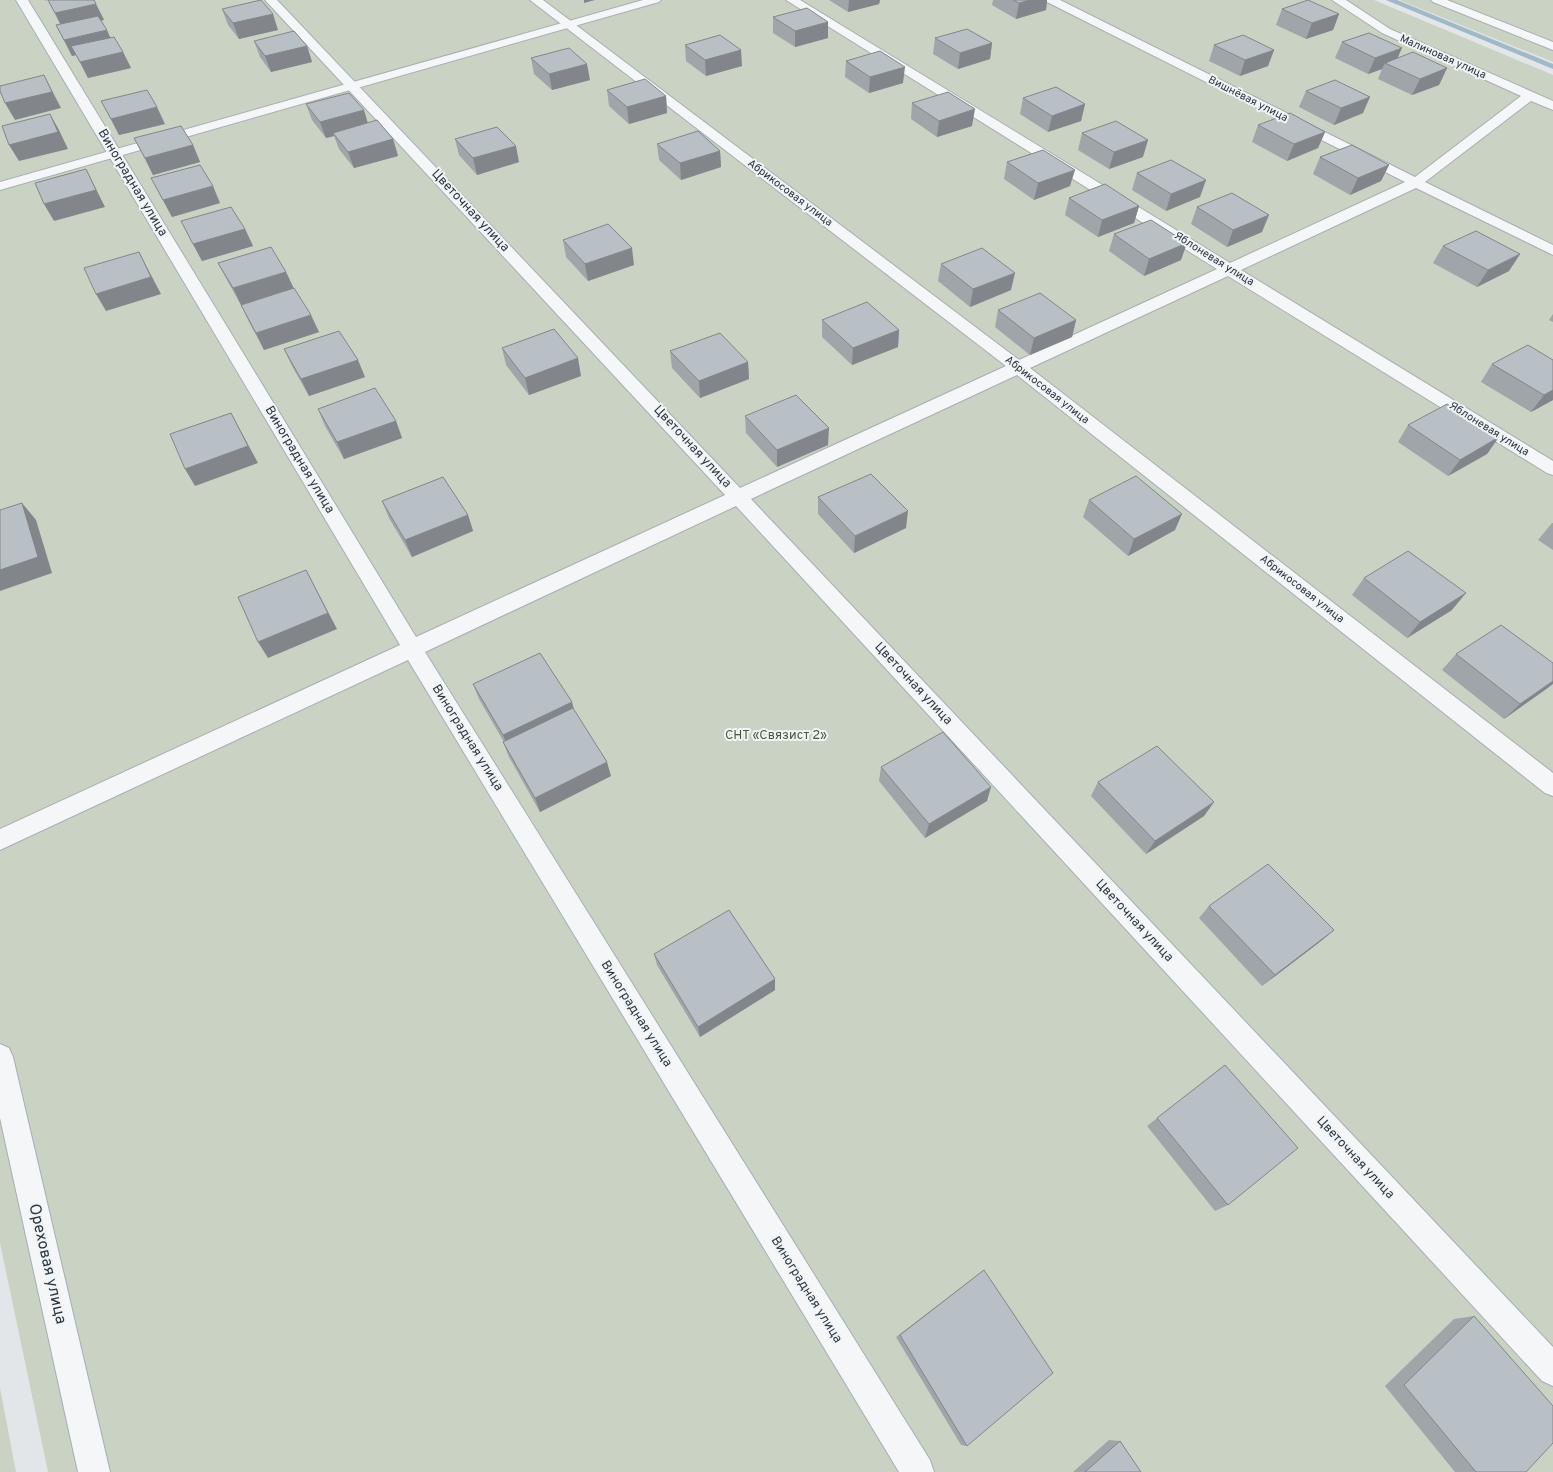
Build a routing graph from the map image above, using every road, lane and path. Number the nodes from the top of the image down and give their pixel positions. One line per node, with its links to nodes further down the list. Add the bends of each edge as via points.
1 (22, 0): 14 (street, Виноградная улица)
2 (271, 0): 11 (street, Цветочная улица)
3 (536, 0): 9 (street, Абрикосовая улица)
4 (655, 0): 9 (street)
5 (792, 0): 18 (street, Яблоневая улица)
6 (1051, 0): 15 (street, Вишнёвая улица)
7 (1338, 0): 12 (street, Малиновая улица, via 1386,31)
8 (1437, 0): 10 (street)
9 (568, 24): 11 (street); 19 (street, Абрикосовая улица)
10 (1553, 46)
11 (352, 86): 14 (street); 21 (street, Цветочная улица)
12 (1530, 96): 13 (street, Малиновая улица); 15 (street)
13 (1553, 106)
14 (114, 153): 16 (street); 22 (street, Виноградная улица)
15 (1415, 183): 17 (street, Вишнёвая улица); 18 (street)
16 (0, 186)
17 (1553, 251)
18 (1230, 269): 19 (street); 20 (street, Яблоневая улица)
19 (1018, 367): 21 (street); 23 (street, Абрикосовая улица)
20 (1553, 469)
21 (738, 497): 22 (street); 26 (street, Цветочная улица)
22 (412, 648): 24 (street); 28 (street, Виноградная улица)
23 (1553, 786)
24 (0, 840)
25 (0, 1057): 27 (street, Ореховая улица)
26 (1553, 1370)
27 (94, 1472)
28 (918, 1472)

